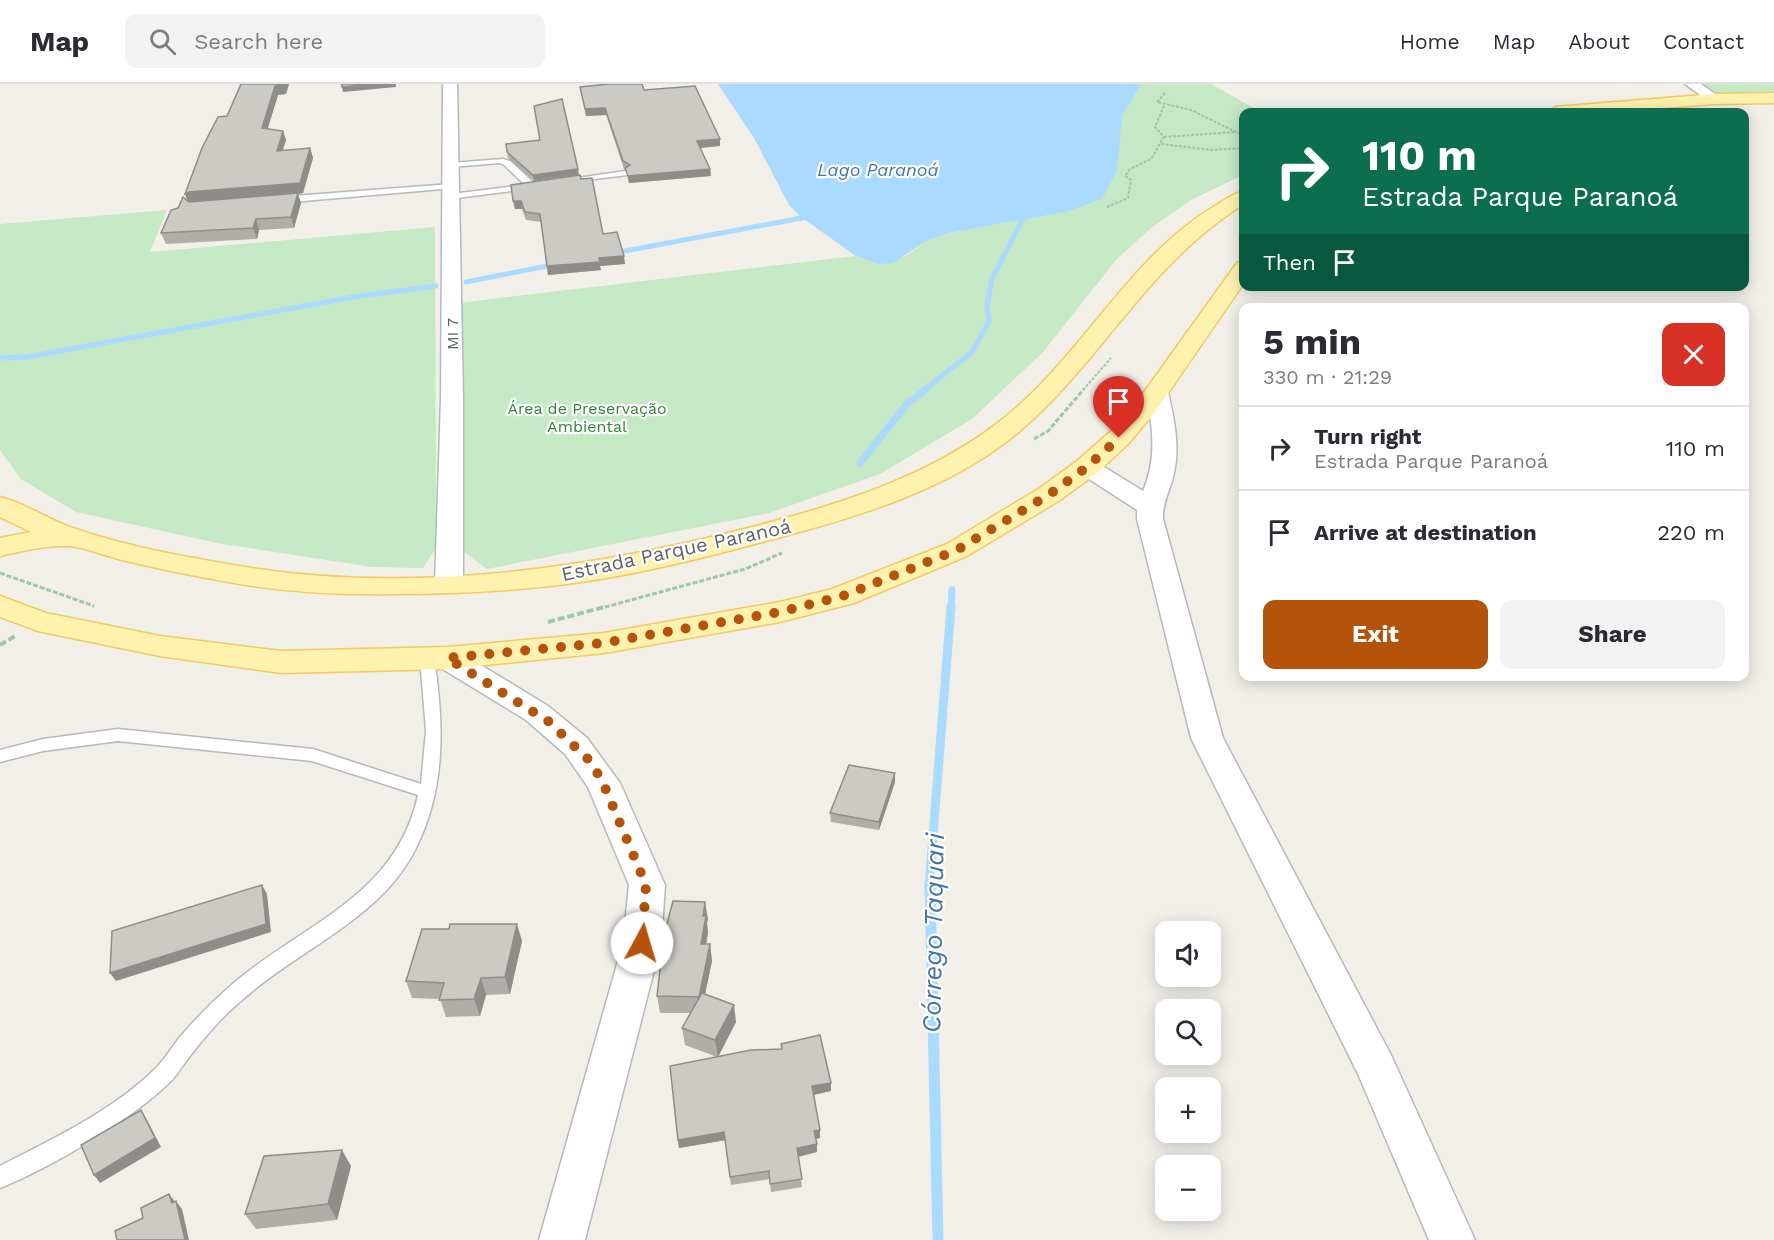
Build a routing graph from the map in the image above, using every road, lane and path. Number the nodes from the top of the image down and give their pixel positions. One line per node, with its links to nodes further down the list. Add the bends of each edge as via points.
1 (450, 84): 16 (street, MI 7)
2 (1692, 84): 6 (street)
3 (1165, 93): 5 (path, via 1157,102)
4 (1774, 98): 6 (main road)
5 (1164, 106): 11 (path, via 1191,110); 13 (path, via 1155,127)
6 (1716, 106): 7 (main road); 8 (main road)
7 (1663, 108)
8 (1745, 108)
9 (1749, 108): 10 (main road)
10 (1774, 110)
11 (1234, 132): 12 (path); 13 (path)
12 (1239, 134)
13 (1164, 137): 14 (path)
14 (1161, 144): 15 (path, via 1212,150); 24 (path, via 1151,159 1130,169 1125,176 1131,180 1128,198)
15 (1239, 148)
16 (451, 165): 20 (lane, via 500,161); 21 (street, MI 7)
17 (625, 173): 18 (lane)
18 (556, 182)
19 (544, 184): 20 (lane)
20 (531, 186): 21 (lane)
21 (451, 192): 23 (lane); 36 (street, MI 7)
22 (1239, 198): 36 (main road, Estrada Parque Paranoá, via 1169,250 1137,283 1089,347 1035,404 999,433 923,479 816,520 604,568 553,577)
23 (274, 200)
24 (1107, 207)
25 (1239, 274): 27 (main road)
26 (1117, 348): 28 (path, via 1048,431)
27 (1157, 392): 29 (main road, via 1119,438); 31 (street, via 1166,446 1162,474)
28 (1028, 442)
29 (1087, 467): 31 (street); 40 (main road, via 957,550 843,596 780,612 603,643)
30 (0, 505): 32 (main road, Estrada Parque Paranoá)
31 (1149, 506): 45 (street, via 1207,738 1376,1068)
32 (75, 538): 33 (main road, via 39,539); 36 (main road, Estrada Parque Paranoá, via 132,554 272,580)
33 (0, 547)
34 (788, 551): 39 (path, via 745,569)
35 (0, 573): 38 (path)
36 (449, 584)
37 (0, 606): 40 (main road, via 38,621 229,657 281,662)
38 (97, 607)
39 (542, 624)
40 (437, 658): 42 (lane, via 433,773); 44 (street, via 537,713 591,762 646,885 642,943)
41 (0, 756): 42 (lane, via 43,745 118,735 313,755)
42 (427, 792): 43 (lane, via 406,851 375,888 247,984 218,1010 165,1073 127,1103 61,1146)
43 (0, 1177)
44 (562, 1240)
45 (1452, 1240)

